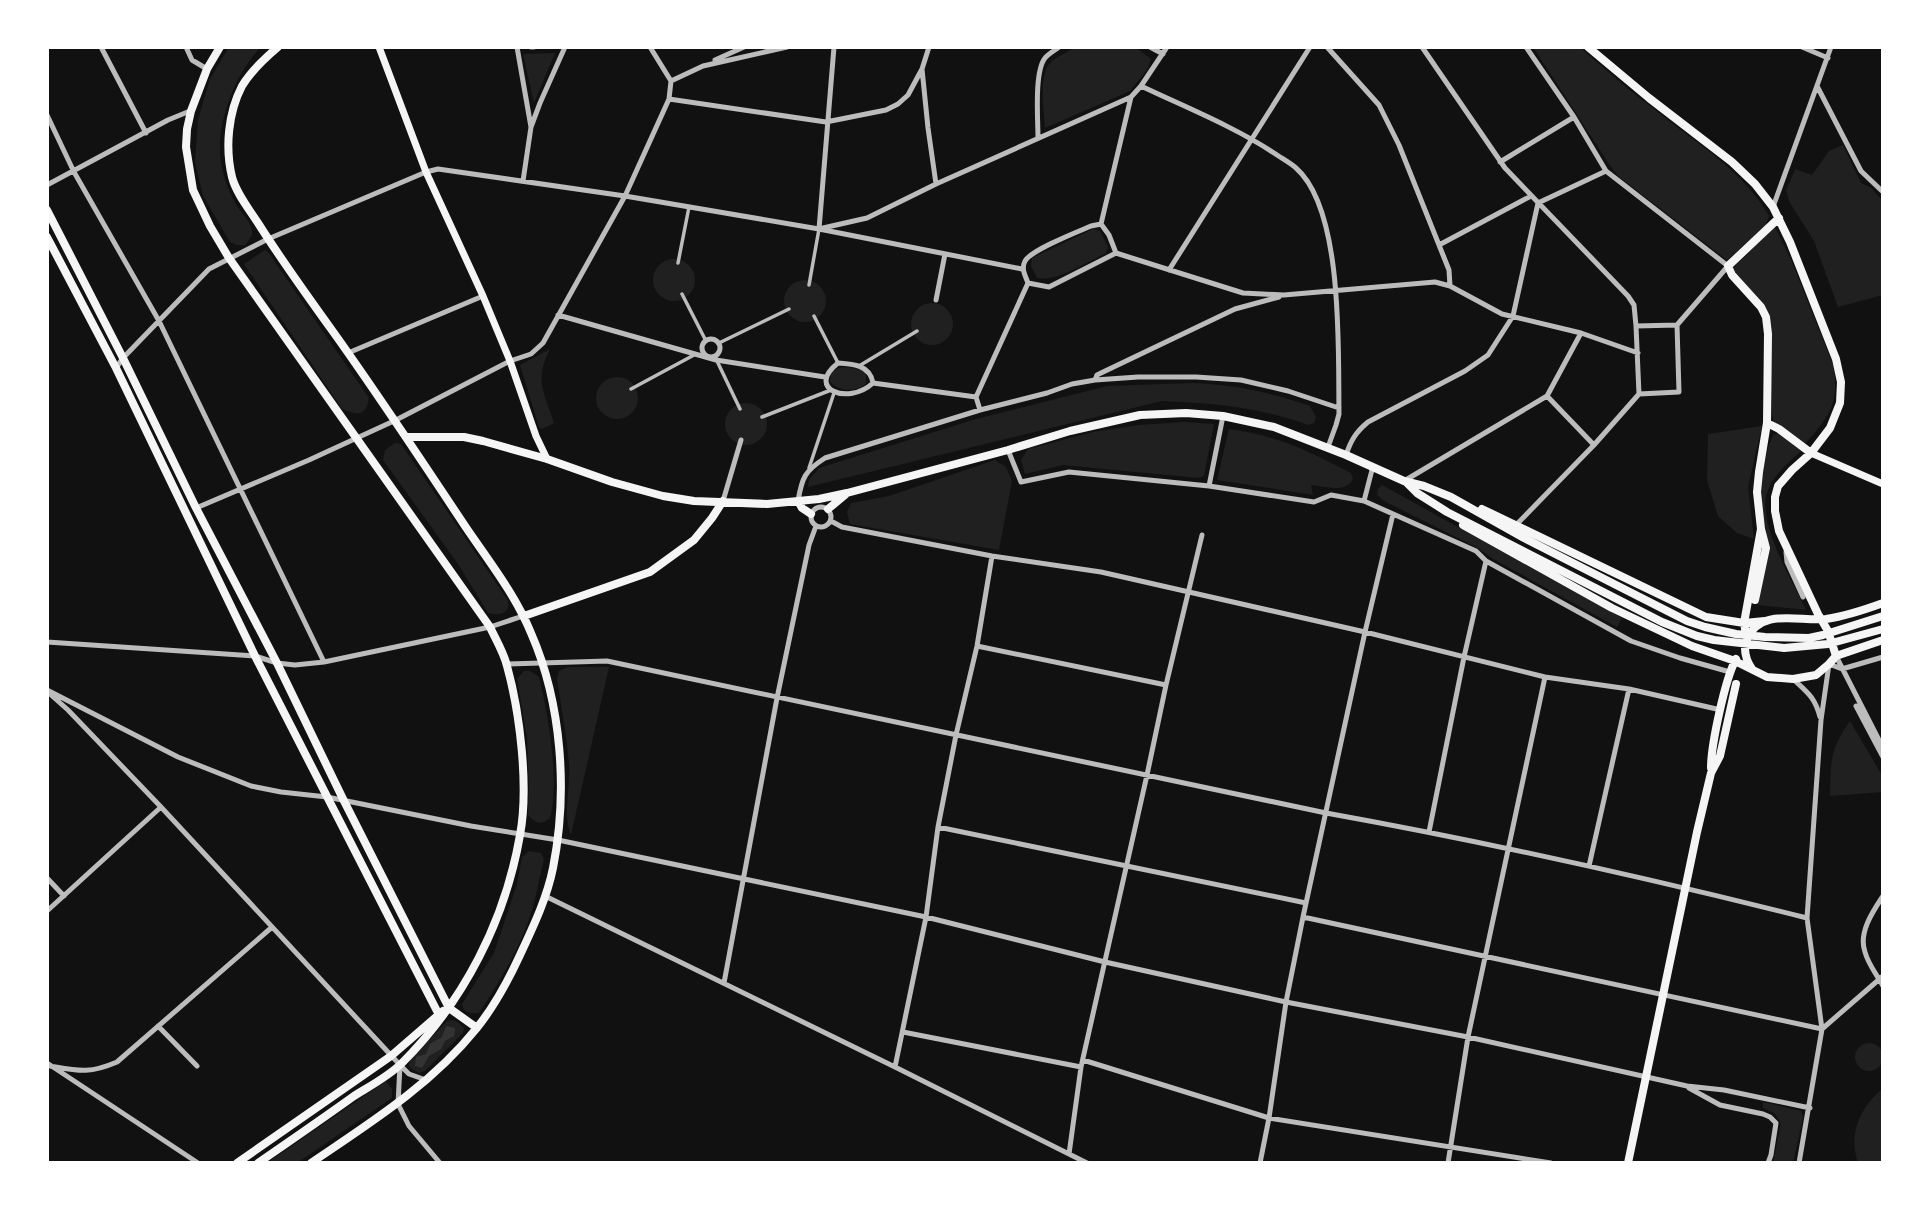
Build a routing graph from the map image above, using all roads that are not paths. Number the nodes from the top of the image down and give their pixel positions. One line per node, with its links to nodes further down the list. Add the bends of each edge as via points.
1 (102, 47): 38 (street)
2 (186, 47): 26 (street, via 192,60)
3 (220, 47): 26 (main road)
4 (278, 47): 59 (main road, via 243,86 230,120 232,179)
5 (379, 47): 44 (main road)
6 (517, 47): 37 (street)
7 (565, 47): 37 (street)
8 (650, 47): 28 (street)
9 (744, 47): 25 (street)
10 (787, 47): 25 (street)
11 (834, 47): 36 (street)
12 (929, 47): 27 (street)
13 (1059, 47): 39 (street, via 1043,60 1037,92)
14 (1150, 47): 23 (street)
15 (1167, 47): 23 (street)
16 (1310, 47): 40 (street)
17 (1327, 47): 60 (street, via 1379,105)
18 (1422, 47): 41 (street)
19 (1526, 47): 35 (street)
20 (1588, 47): 53 (main road, via 1732,162)
21 (1802, 47): 24 (street)
22 (1831, 47): 24 (street)
23 (1163, 54): 29 (street)
24 (1828, 58): 30 (street)
25 (703, 66): 28 (street)
26 (207, 69): 33 (main road)
27 (922, 69): 36 (street, via 908,95 887,110); 46 (street)
28 (671, 81): 32 (street)
29 (1141, 86): 31 (street); 40 (street)
30 (1817, 86): 48 (street, via 1861,171); 53 (street)
31 (1131, 97): 39 (street); 56 (street)
32 (669, 99): 36 (street); 49 (street)
33 (191, 111): 38 (street); 63 (main road, via 186,147 193,190)
34 (47, 115): 43 (street)
35 (1574, 117): 41 (street); 42 (street)
36 (826, 121): 57 (street)
37 (531, 127): 45 (street)
38 (146, 133): 43 (street)
39 (1038, 138): 46 (street)
40 (1253, 139): 67 (street); 71 (street, via 1297,169 1313,189 1325,219)
41 (1500, 162): 50 (street)
42 (1606, 170): 51 (street); 65 (street)
43 (74, 172): 47 (street); 80 (street)
44 (426, 172): 45 (street, via 438,169); 59 (street); 74 (main road)
45 (523, 181): 49 (street)
46 (936, 184): 57 (street, via 867,218)
47 (47, 185)
48 (1883, 192)
49 (625, 195): 52 (street); 77 (street)
50 (1531, 196): 51 (street); 60 (street)
51 (1538, 203): 79 (street); 82 (street, via 1629,296)
52 (689, 207): 57 (street); 64 (street)
53 (1773, 207): 55 (main road)
54 (47, 210): 91 (main road)
55 (1779, 218): 65 (main road); 118 (main road, via 1832,348 1841,382 1840,403 1830,428)
56 (1101, 224): 61 (street); 66 (street, via 1034,252)
57 (819, 229): 62 (street); 69 (street)
58 (47, 237): 96 (main road)
59 (268, 239): 63 (street); 87 (main road)
60 (1439, 245): 70 (street)
61 (1116, 253): 67 (street); 68 (street, via 1049,287)
62 (945, 254): 66 (street); 75 (street)
63 (229, 258): 80 (street, via 209,268); 113 (main road)
64 (678, 263)
65 (1728, 266): 81 (street); 111 (main road, via 1766,317)
66 (1023, 269): 68 (street)
67 (1169, 270): 73 (street, via 1243,293)
68 (1028, 283): 104 (street)
69 (808, 285)
70 (1450, 286): 71 (street, via 1435,282); 79 (street)
71 (1337, 291): 73 (street); 105 (street)
72 (682, 294): 85 (street)
73 (1284, 295): 98 (street, via 1235,309 1097,375)
74 (483, 296): 87 (street); 93 (main road)
75 (936, 300)
76 (789, 309): 86 (street)
77 (558, 315): 89 (street); 93 (street, via 543,343 531,354)
78 (814, 316): 94 (street)
79 (1513, 316): 84 (street); 119 (street, via 1488,355 1368,422 1356,433)
80 (159, 321): 91 (street); 126 (street)
81 (1676, 325): 82 (street); 102 (street, via 1679,392)
82 (1636, 326): 88 (street)
83 (917, 331): 95 (street)
84 (1581, 333): 88 (street); 103 (street)
85 (706, 341): 86 (street); 90 (street, via 703,352)
86 (719, 343): 90 (street, via 718,355)
87 (348, 353): 110 (main road)
88 (1638, 353): 102 (street)
89 (696, 354): 90 (street); 100 (street)
90 (709, 357): 92 (street)
91 (123, 358): 96 (street); 132 (main road)
92 (716, 360): 97 (street); 106 (street)
93 (510, 361): 110 (street); 120 (main road)
94 (838, 363): 95 (street); 97 (street)
95 (858, 366): 99 (street, via 867,369)
96 (116, 368): 161 (main road)
97 (825, 377): 101 (street)
98 (1095, 380): 105 (street, via 1241,380); 107 (street)
99 (873, 383): 101 (street, via 847,395); 104 (street)
100 (631, 389)
101 (833, 391): 109 (street); 122 (street)
102 (1639, 394): 115 (street)
103 (1547, 396): 115 (street); 123 (street)
104 (976, 397): 107 (street)
105 (1339, 408): 116 (street)
106 (740, 409)
107 (980, 410): 122 (street, via 825,458)
108 (1223, 416): 116 (main road, via 1273,427); 117 (main road, via 1140,415); 125 (street)
109 (762, 417)
110 (396, 420): 112 (main road); 113 (street)
111 (1767, 423): 118 (main road); 140 (main road, via 1757,492)
112 (406, 437): 120 (main road, via 464,437); 149 (main road)
113 (355, 438): 126 (street); 154 (main road)
114 (741, 440): 129 (street)
115 (1594, 444): 138 (street)
116 (1328, 447): 119 (main road)
117 (1009, 450): 125 (street, via 1021,482 1069,472); 127 (main road)
118 (1811, 453): 124 (main road); 142 (main road, via 1778,486 1775,497)
119 (1346, 455): 121 (main road)
120 (547, 459): 129 (main road, via 663,496)
121 (1373, 466): 123 (main road); 131 (street)
122 (809, 468): 130 (street)
123 (1404, 481): 128 (main road); 134 (main road)
124 (1883, 484)
125 (1209, 486): 131 (street, via 1314,502 1331,495)
126 (240, 488): 132 (street); 166 (street)
127 (847, 493): 130 (main road); 133 (main road)
128 (1451, 497): 138 (main road); 150 (main road, via 1687,621 1716,630 1809,638)
129 (723, 501): 130 (main road); 149 (main road, via 694,540 650,572)
130 (798, 501): 135 (main road)
131 (1364, 501): 136 (street)
132 (196, 508): 168 (main road)
133 (828, 509): 135 (street, via 818,507); 137 (street)
134 (1447, 512): 155 (main road, via 1697,636 1764,647 1808,647); 165 (main road, via 1464,526 1612,607 1692,646)
135 (811, 514): 139 (street)
136 (1393, 514): 144 (street, via 1476,551); 156 (street)
137 (831, 521): 139 (street); 143 (street, via 842,527)
138 (1517, 524): 153 (main road, via 1706,617)
139 (816, 526): 180 (street)
140 (1761, 529): 147 (main road, via 1766,548); 153 (main road)
141 (1202, 535): 145 (street)
142 (1786, 548): 146 (street, via 1787,562); 151 (main road)
143 (992, 556): 145 (street, via 1101,572); 160 (street)
144 (1486, 561): 163 (street); 172 (street, via 1631,641)
145 (1189, 593): 156 (street); 177 (street)
146 (1803, 597)
147 (1755, 600)
148 (1883, 603): 151 (main road)
149 (524, 615): 154 (street); 167 (main road)
150 (1883, 616)
151 (1822, 620): 152 (main road); 162 (main road)
152 (1765, 621): 153 (main road); 159 (main road, via 1754,628)
153 (1744, 623): 159 (main road)
154 (490, 627): 166 (street); 169 (main road)
155 (1883, 629)
156 (1365, 632): 163 (street); 192 (street)
157 (1883, 640): 162 (main road)
158 (47, 642): 161 (street)
159 (1746, 644): 165 (main road); 173 (main road, via 1747,662)
160 (977, 646): 177 (street); 184 (street)
161 (255, 656): 168 (street); 189 (main road)
162 (1836, 656): 170 (main road); 171 (street)
163 (1464, 657): 174 (street); 194 (street)
164 (1883, 657): 171 (street)
165 (1735, 661): 172 (main road); 173 (main road)
166 (324, 662): 168 (street)
167 (543, 662): 169 (street); 180 (street, via 607,661); 196 (main road, via 559,744)
168 (277, 663): 190 (main road)
169 (507, 664): 195 (main road, via 522,753)
170 (1829, 664): 171 (street); 175 (main road, via 1816,675); 183 (street)
171 (1842, 669): 185 (street)
172 (1730, 672): 182 (main road)
173 (1754, 672): 175 (main road)
174 (1545, 677): 178 (street); 197 (street)
175 (1793, 679): 183 (street, via 1810,694)
176 (1736, 684): 187 (main road)
177 (1166, 685): 188 (street)
178 (1629, 689): 182 (street); 199 (street)
179 (47, 691): 189 (street, via 178,757 251,786); 191 (street)
180 (778, 698): 184 (street); 201 (street)
181 (1856, 706): 186 (street)
182 (1721, 710): 187 (main road)
183 (1821, 720): 210 (street)
184 (956, 735): 188 (street); 193 (street)
185 (1883, 748)
186 (1883, 757)
187 (1712, 773): 202 (main road)
188 (1147, 775): 192 (street); 198 (street)
189 (327, 797): 190 (street); 220 (main road)
190 (344, 802): 195 (street); 219 (main road)
191 (161, 807): 203 (street); 211 (street)
192 (1326, 813): 194 (street); 206 (street)
193 (938, 827): 198 (street); 208 (street)
194 (1429, 832): 197 (street)
195 (520, 833): 196 (street); 219 (main road, via 495,924)
196 (558, 840): 201 (street); 204 (main road)
197 (1508, 850): 199 (street); 212 (street)
198 (1127, 866): 206 (street); 213 (street)
199 (1589, 866): 202 (street)
200 (47, 878): 203 (street)
201 (743, 879): 208 (street); 215 (street)
202 (1686, 887): 210 (street); 217 (main road)
203 (64, 896): 207 (street)
204 (545, 896): 215 (street); 222 (main road, via 507,983)
205 (1883, 896): 214 (street, via 1864,935 1864,950)
206 (1307, 903): 209 (street)
207 (47, 911)
208 (926, 917): 213 (street); 224 (street)
209 (1303, 917): 212 (street); 218 (street)
210 (1807, 918): 223 (street)
211 (271, 928): 221 (street); 226 (street)
212 (1486, 956): 217 (street); 225 (street)
213 (1105, 962): 218 (street); 227 (street)
214 (1881, 978): 216 (street); 223 (street)
215 (724, 983): 231 (street)
216 (1883, 986)
217 (1662, 994): 223 (street); 233 (main road)
218 (1286, 1002): 225 (street); 238 (street)
219 (449, 1008): 220 (main road); 222 (main road); 228 (main road)
220 (438, 1013): 226 (main road)
221 (158, 1026): 229 (street); 230 (street, via 117,1062 96,1070)
222 (477, 1028): 234 (main road)
223 (1822, 1029): 237 (street)
224 (903, 1032): 231 (street); 232 (street)
225 (1468, 1037): 233 (street); 239 (street)
226 (391, 1056): 228 (street); 242 (main road)
227 (1083, 1060): 232 (street); 238 (street)
228 (400, 1065): 234 (street); 236 (street); 243 (main road)
229 (197, 1066)
230 (48, 1067): 241 (street)
231 (895, 1067): 240 (street)
232 (1081, 1067): 240 (street)
233 (1645, 1076): 235 (street); 250 (main road)
234 (426, 1080): 236 (main road)
235 (1687, 1086): 237 (street); 251 (street, via 1720,1105 1770,1116 1776,1123)
236 (398, 1104): 244 (main road); 245 (street, via 409,1126)
237 (1810, 1108): 252 (street)
238 (1269, 1118): 239 (street); 247 (street)
239 (1451, 1146): 248 (street); 249 (street)
240 (1069, 1154): 246 (street)
241 (198, 1163)
242 (237, 1163)
243 (258, 1163)
244 (311, 1163)
245 (440, 1163)
246 (1087, 1163)
247 (1260, 1163)
248 (1448, 1163)
249 (1551, 1163)
250 (1628, 1163)
251 (1768, 1163)
252 (1799, 1163)

